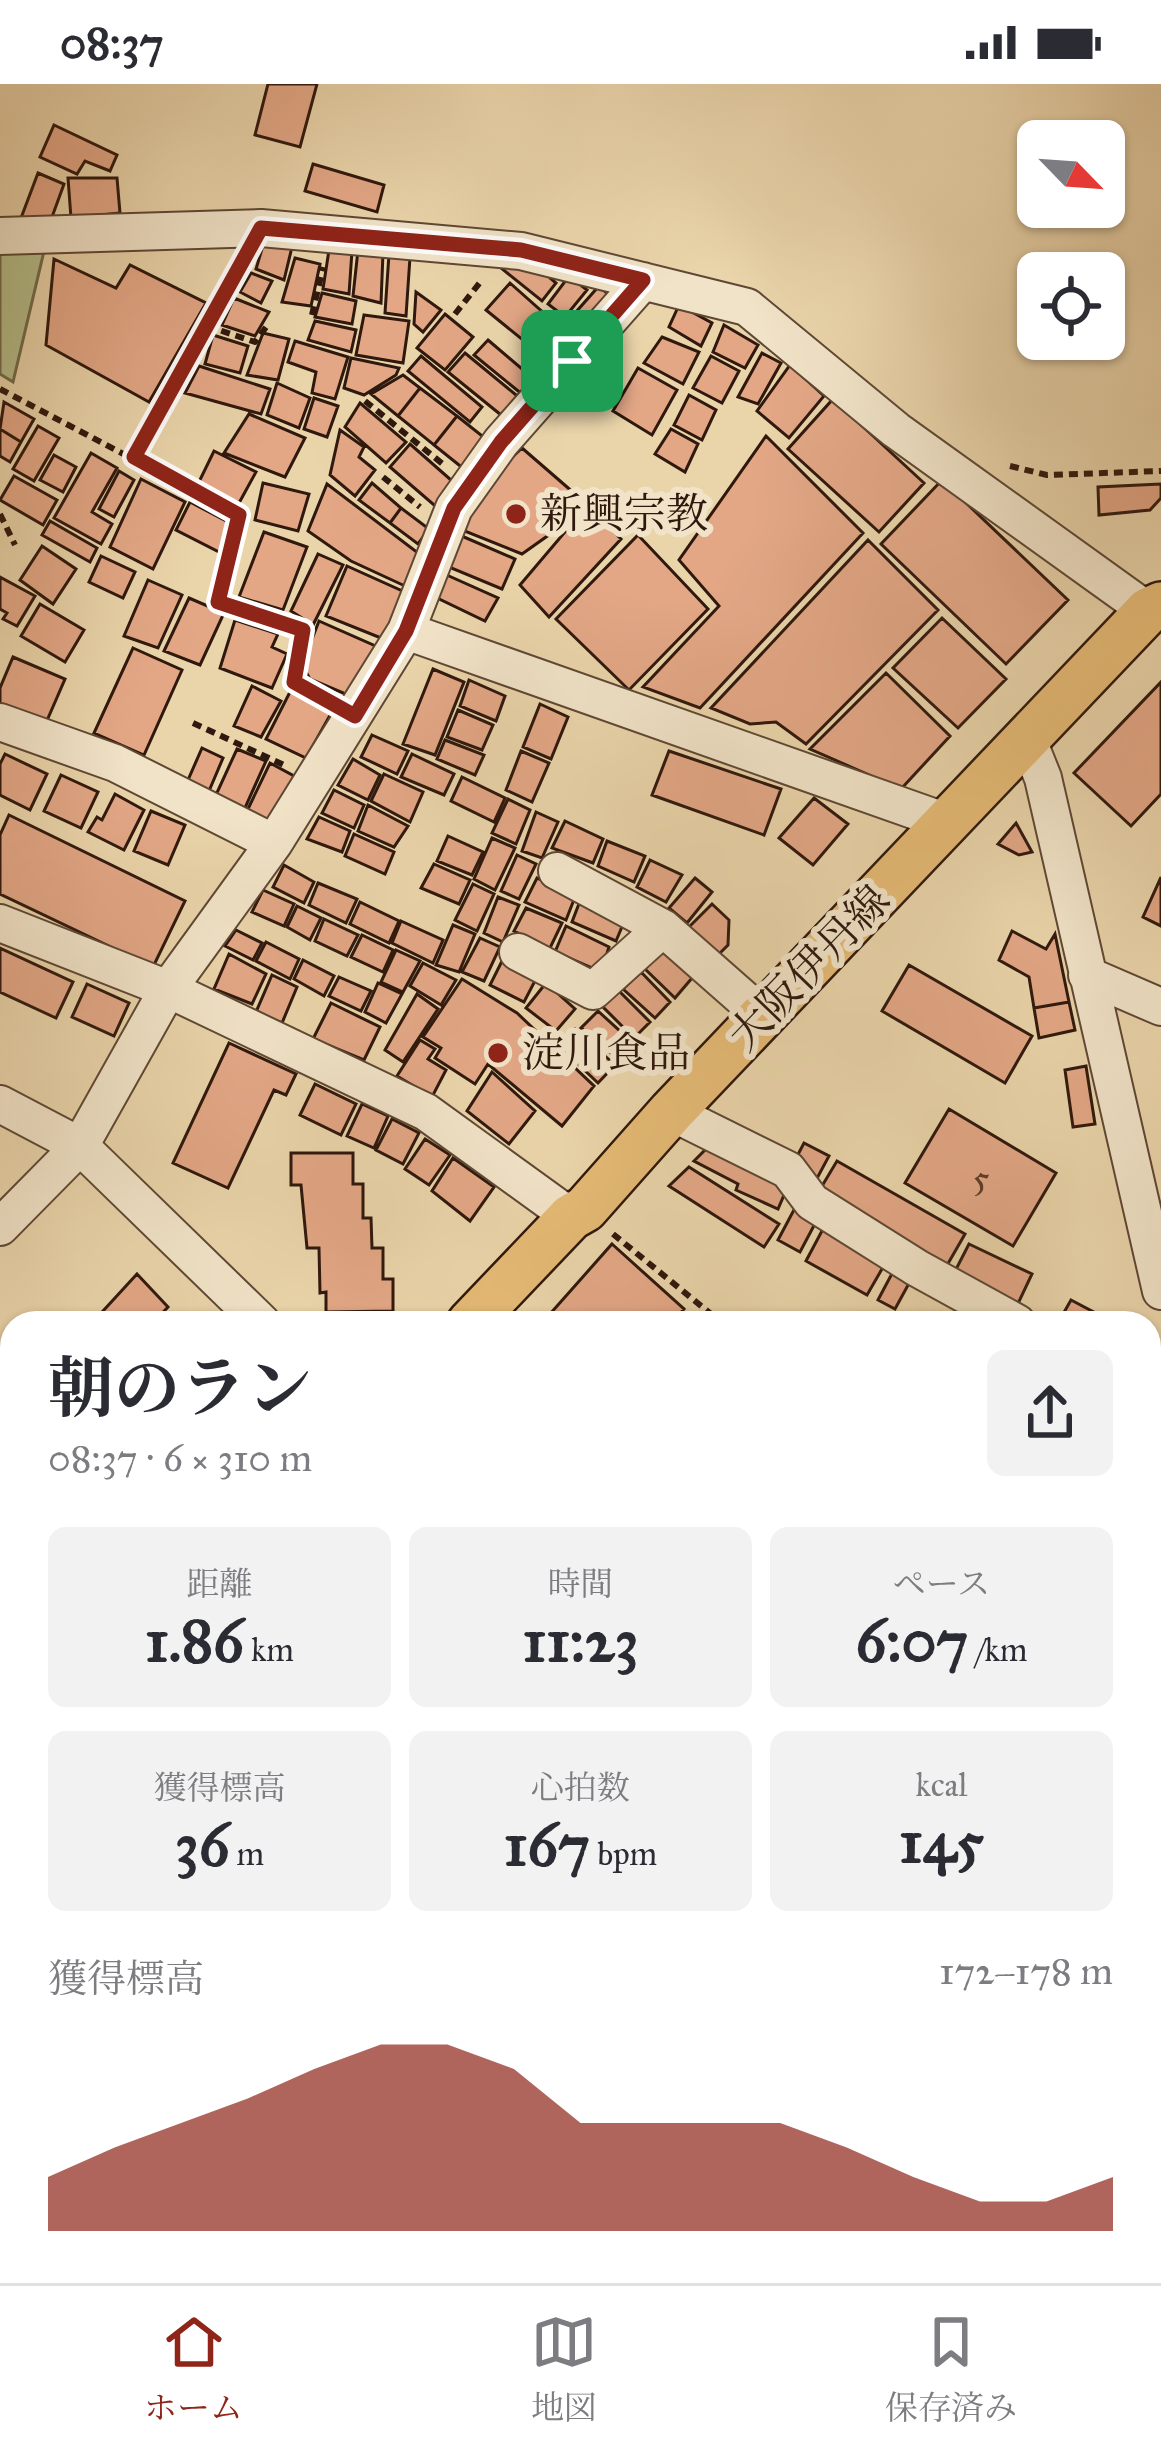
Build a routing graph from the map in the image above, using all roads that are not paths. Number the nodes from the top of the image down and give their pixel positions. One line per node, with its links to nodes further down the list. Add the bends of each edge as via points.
1 (0, 236): 2 (street, via 261,228 521,250)
2 (643, 280): 3 (street, via 747,307 896,430); 4 (street, via 470,487)
3 (1157, 597): 6 (main road, 大阪伊丹線)
4 (406, 631): 7 (street); 8 (street)
5 (0, 722): 8 (street, via 115,763)
6 (1027, 738): 7 (main road, 大阪伊丹線); 13 (street)
7 (947, 822): 16 (main road, 大阪伊丹線)
8 (274, 844): 14 (street)
9 (557, 871): 11 (street)
10 (0, 922): 14 (street)
11 (663, 928): 12 (street, via 593,991); 16 (street)
12 (518, 952)
13 (1087, 975): 15 (street); 22 (street)
14 (168, 988): 19 (street); 20 (street, via 426,1112)
15 (1161, 1007)
16 (763, 1016): 18 (main road, 大阪伊丹線)
17 (0, 1104): 19 (street)
18 (671, 1112): 20 (main road, 大阪伊丹線); 25 (street, via 788,1170 812,1202)
19 (80, 1146): 21 (street); 23 (street)
20 (578, 1213): 24 (main road, 大阪伊丹線)
21 (0, 1227)
22 (1161, 1291)
23 (250, 1311)
24 (482, 1311)
25 (995, 1311)

